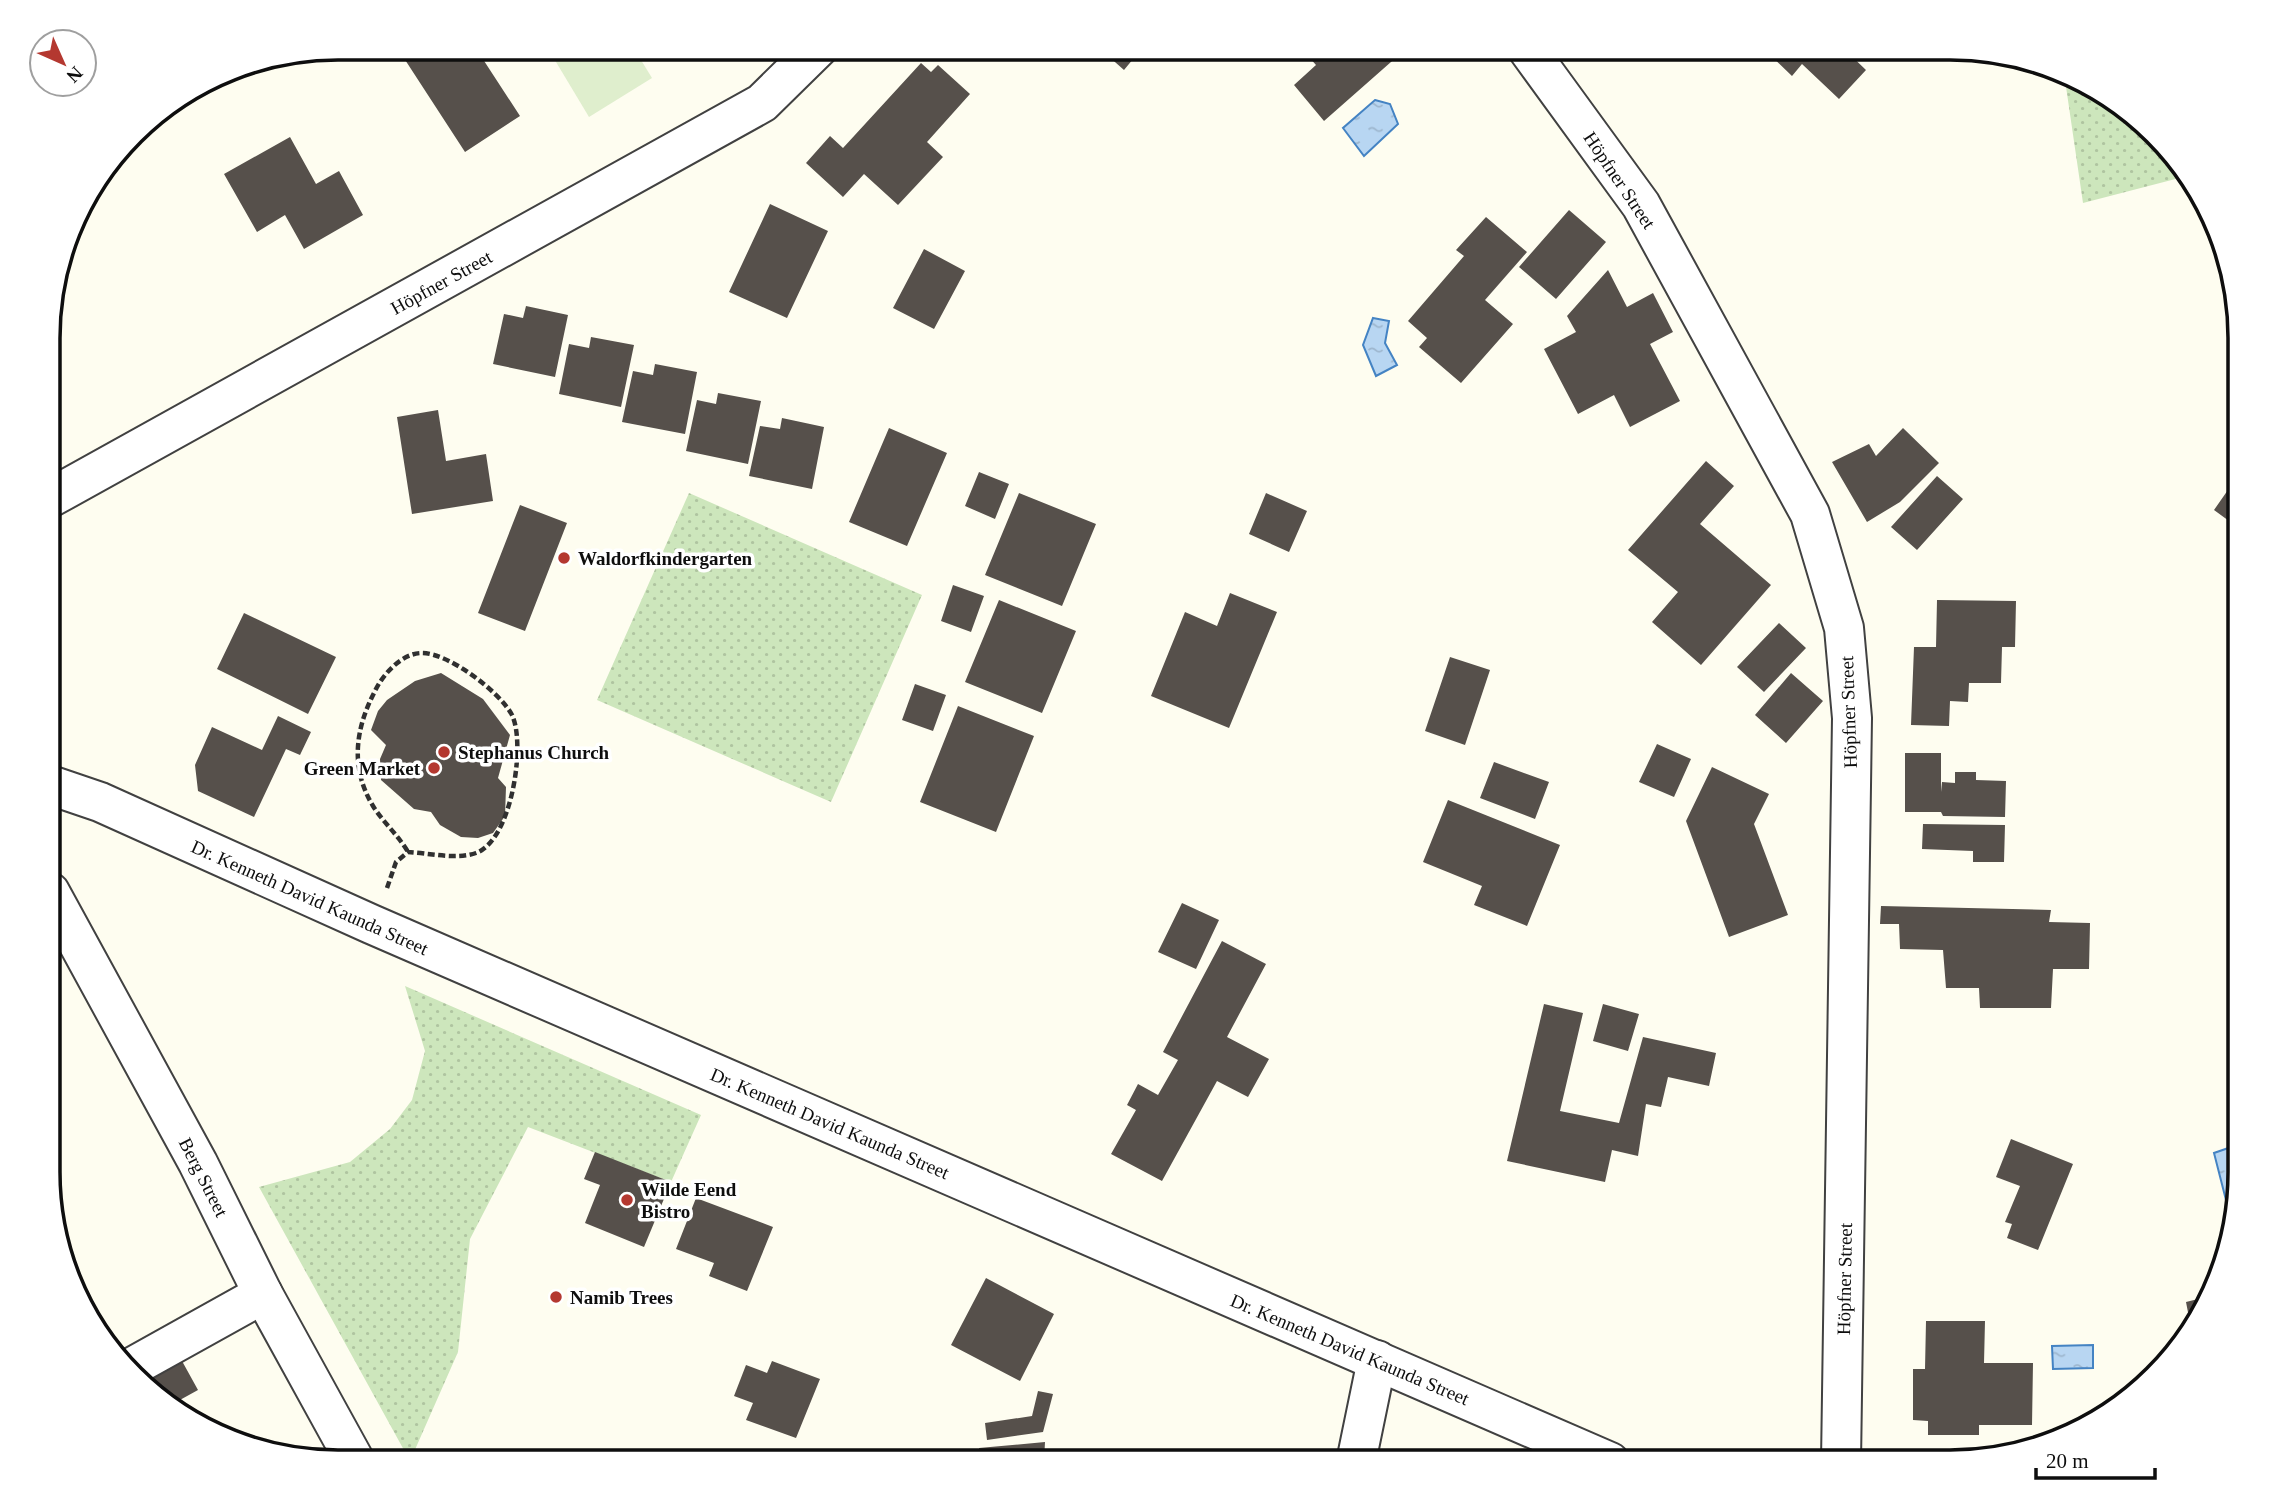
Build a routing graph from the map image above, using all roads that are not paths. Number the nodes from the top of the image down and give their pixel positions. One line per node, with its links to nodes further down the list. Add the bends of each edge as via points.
1 (806, 60): 3 (street, Höpfner Street, via 762,103)
2 (1535, 60): 12 (street, Höpfner Street, via 1641,205 1791,478 1810,514 1844,628 1852,718)
3 (60, 492)
4 (60, 788): 7 (street, Dr. Kenneth David Kaunda Street)
5 (60, 910): 6 (street, Berg Street, via 198,1163)
6 (263, 1294): 8 (street); 9 (street, Berg Street)
7 (1377, 1360): 10 (street); 11 (street, Dr. Kenneth David Kaunda Street)
8 (137, 1364)
9 (349, 1450)
10 (1358, 1450)
11 (1583, 1450)
12 (1841, 1450)

